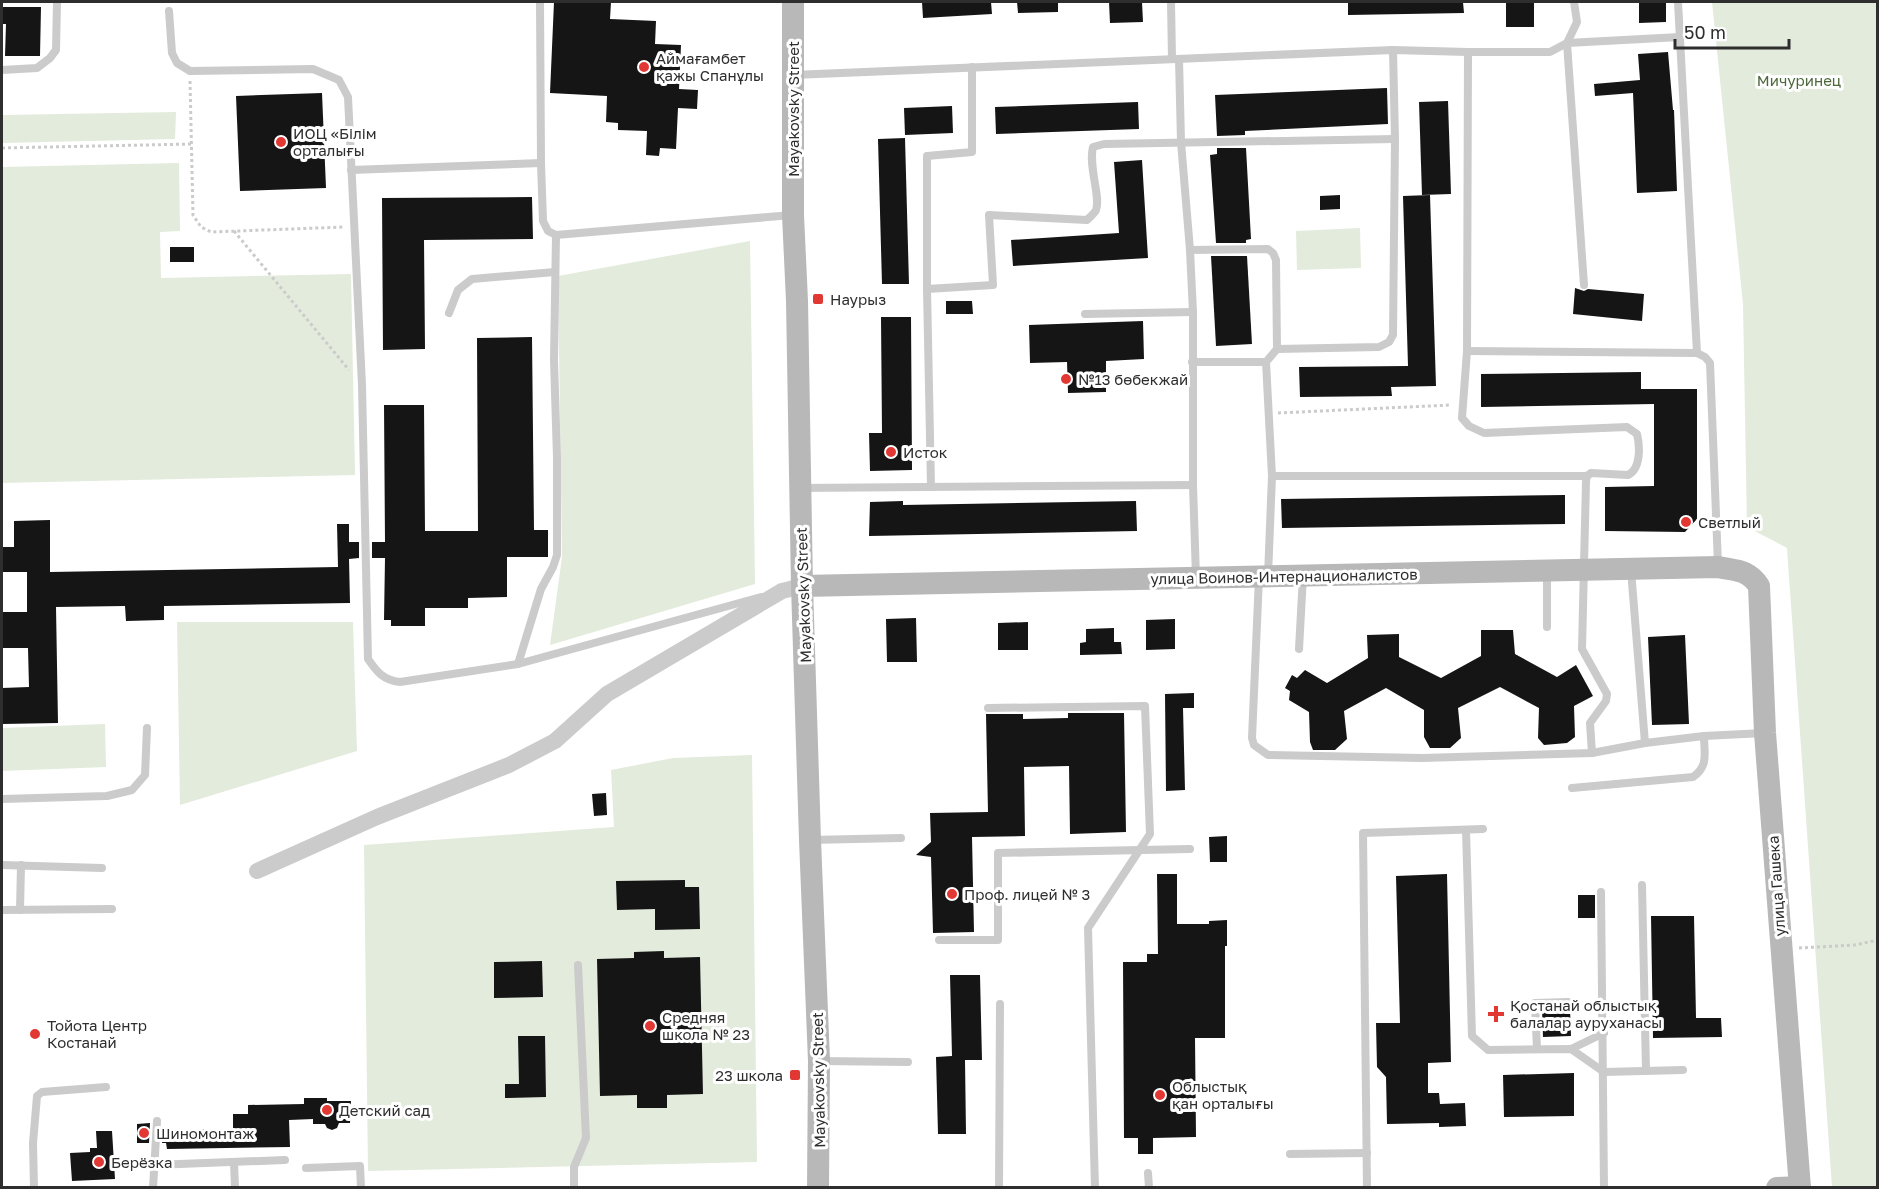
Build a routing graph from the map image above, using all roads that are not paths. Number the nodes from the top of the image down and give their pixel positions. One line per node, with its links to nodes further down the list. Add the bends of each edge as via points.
1 (57, 2): 14 (lane, via 56,50 50,58 37,68)
2 (540, 2): 18 (lane)
3 (793, 2): 15 (main road, Mayakovsky Street)
4 (1171, 2): 12 (lane)
5 (1574, 2): 9 (lane, via 1577,22)
6 (1678, 2): 8 (lane)
7 (169, 11): 19 (lane, via 172,52 177,63 190,71 313,69 339,80 348,97)
8 (1680, 37): 9 (lane); 31 (lane)
9 (1567, 43): 11 (lane, via 1550,52); 24 (lane)
10 (1393, 50): 11 (lane); 12 (lane); 16 (lane)
11 (1468, 52): 30 (lane)
12 (1175, 59): 13 (lane); 17 (lane)
13 (972, 68): 15 (lane); 25 (lane, via 972,152 927,156)
14 (2, 70)
15 (793, 75): 20 (main road, Mayakovsky Street)
16 (1395, 139): 17 (lane); 29 (lane, via 1393,335 1379,347)
17 (1181, 141): 22 (lane); 25 (lane, via 1093,147 1098,208 1093,215 1086,220 989,215 993,285)
18 (541, 163): 19 (lane); 21 (lane, via 543,221 548,231)
19 (351, 170): 50 (lane, via 362,386 368,659 378,674 400,682)
20 (793, 215): 21 (lane); 37 (main road, Mayakovsky Street)
21 (556, 235): 23 (lane)
22 (1190, 250): 26 (lane); 29 (lane, via 1268,249 1273,253)
23 (555, 272): 27 (lane, via 472,279 458,290); 50 (lane, via 557,555 541,589)
24 (1584, 285)
25 (927, 289): 38 (lane)
26 (1193, 312): 28 (lane); 32 (lane)
27 (449, 313)
28 (1085, 314)
29 (1277, 349): 33 (lane)
30 (1467, 351): 31 (lane); 35 (lane, via 1462,418 1468,426 1484,433 1627,427 1637,434 1636,468 1632,473)
31 (1697, 353): 39 (lane, via 1710,363)
32 (1192, 362): 33 (lane); 36 (lane)
33 (1266, 362): 34 (lane)
34 (1272, 476): 35 (lane); 43 (lane)
35 (1587, 476): 41 (lane)
36 (1193, 485): 38 (lane); 45 (lane)
37 (800, 488): 38 (lane); 47 (main road, Mayakovsky Street)
38 (931, 488)
39 (1718, 567): 40 (main road, улица Воинов-Интернационалистов); 46 (main road, улица Воинов-Интернационалистов, via 1753,575)
40 (1631, 569): 41 (main road, улица Воинов-Интернационалистов); 55 (lane)
41 (1585, 570): 42 (main road, улица Воинов-Интернационалистов); 56 (lane, via 1582,649 1607,694 1590,723)
42 (1547, 571): 44 (main road, улица Воинов-Интернационалистов); 48 (lane)
43 (1264, 576): 44 (main road, улица Воинов-Интернационалистов); 45 (main road, улица Воинов-Интернационалистов); 56 (lane, via 1252,738 1260,751 1268,755 1422,758)
44 (1303, 576): 49 (lane)
45 (1196, 578): 47 (main road, улица Воинов-Интернационалистов)
46 (1759, 586): 53 (main road, улица Гашека)
47 (792, 589): 50 (lane); 62 (main road, Mayakovsky Street); 68 (street, via 607,694 555,741 509,765)
48 (1547, 627)
49 (1299, 649)
50 (518, 664)
51 (988, 708): 64 (lane, via 1145,706 1150,834)
52 (147, 728): 58 (lane, via 145,775 132,790 107,796)
53 (1765, 733): 54 (lane); 95 (main road, улица Гашека)
54 (1704, 736): 55 (lane); 57 (lane, via 1704,766 1693,777)
55 (1645, 743): 56 (lane)
56 (1593, 753)
57 (1572, 788)
58 (2, 799)
59 (1483, 829): 60 (lane)
60 (1466, 830): 79 (lane, via 1472,1036 1488,1050); 88 (lane, via 1362,833)
61 (901, 838): 62 (lane)
62 (810, 840): 81 (main road, Mayakovsky Street)
63 (1190, 849): 64 (lane)
64 (1139, 850): 74 (lane, via 998,853 998,940); 103 (lane, via 1089,928)
65 (2, 865): 66 (lane)
66 (21, 866): 67 (lane); 73 (lane)
67 (102, 868)
68 (257, 871)
69 (1642, 885): 84 (lane)
70 (1601, 892): 78 (lane)
71 (112, 909): 73 (lane)
72 (2, 910): 73 (lane)
73 (20, 910)
74 (939, 940)
75 (578, 965): 100 (lane, via 586,1138 574,1167)
76 (1568, 1002): 79 (lane, via 1535,1003)
77 (1000, 1004): 102 (lane)
78 (1604, 1033): 80 (lane); 85 (lane)
79 (1537, 1049): 80 (lane)
80 (1572, 1049): 85 (lane)
81 (819, 1061): 82 (lane); 101 (main road, Mayakovsky Street)
82 (908, 1062)
83 (1683, 1070): 84 (lane)
84 (1646, 1071): 85 (lane)
85 (1604, 1072): 106 (lane)
86 (106, 1087): 96 (lane, via 42,1092 37,1096)
87 (157, 1121): 92 (lane)
88 (1367, 1153): 89 (lane); 105 (lane)
89 (1290, 1154)
90 (285, 1160): 91 (lane)
91 (234, 1162): 92 (lane); 98 (lane)
92 (154, 1165): 97 (lane)
93 (306, 1168): 99 (lane, via 360,1166)
94 (1148, 1173): 104 (lane)
95 (1800, 1187): 107 (main road)
96 (34, 1188)
97 (153, 1188)
98 (235, 1188)
99 (361, 1188)
100 (574, 1188)
101 (818, 1188)
102 (999, 1188)
103 (1095, 1188)
104 (1149, 1188)
105 (1367, 1188)
106 (1604, 1188)
107 (1777, 1188)

